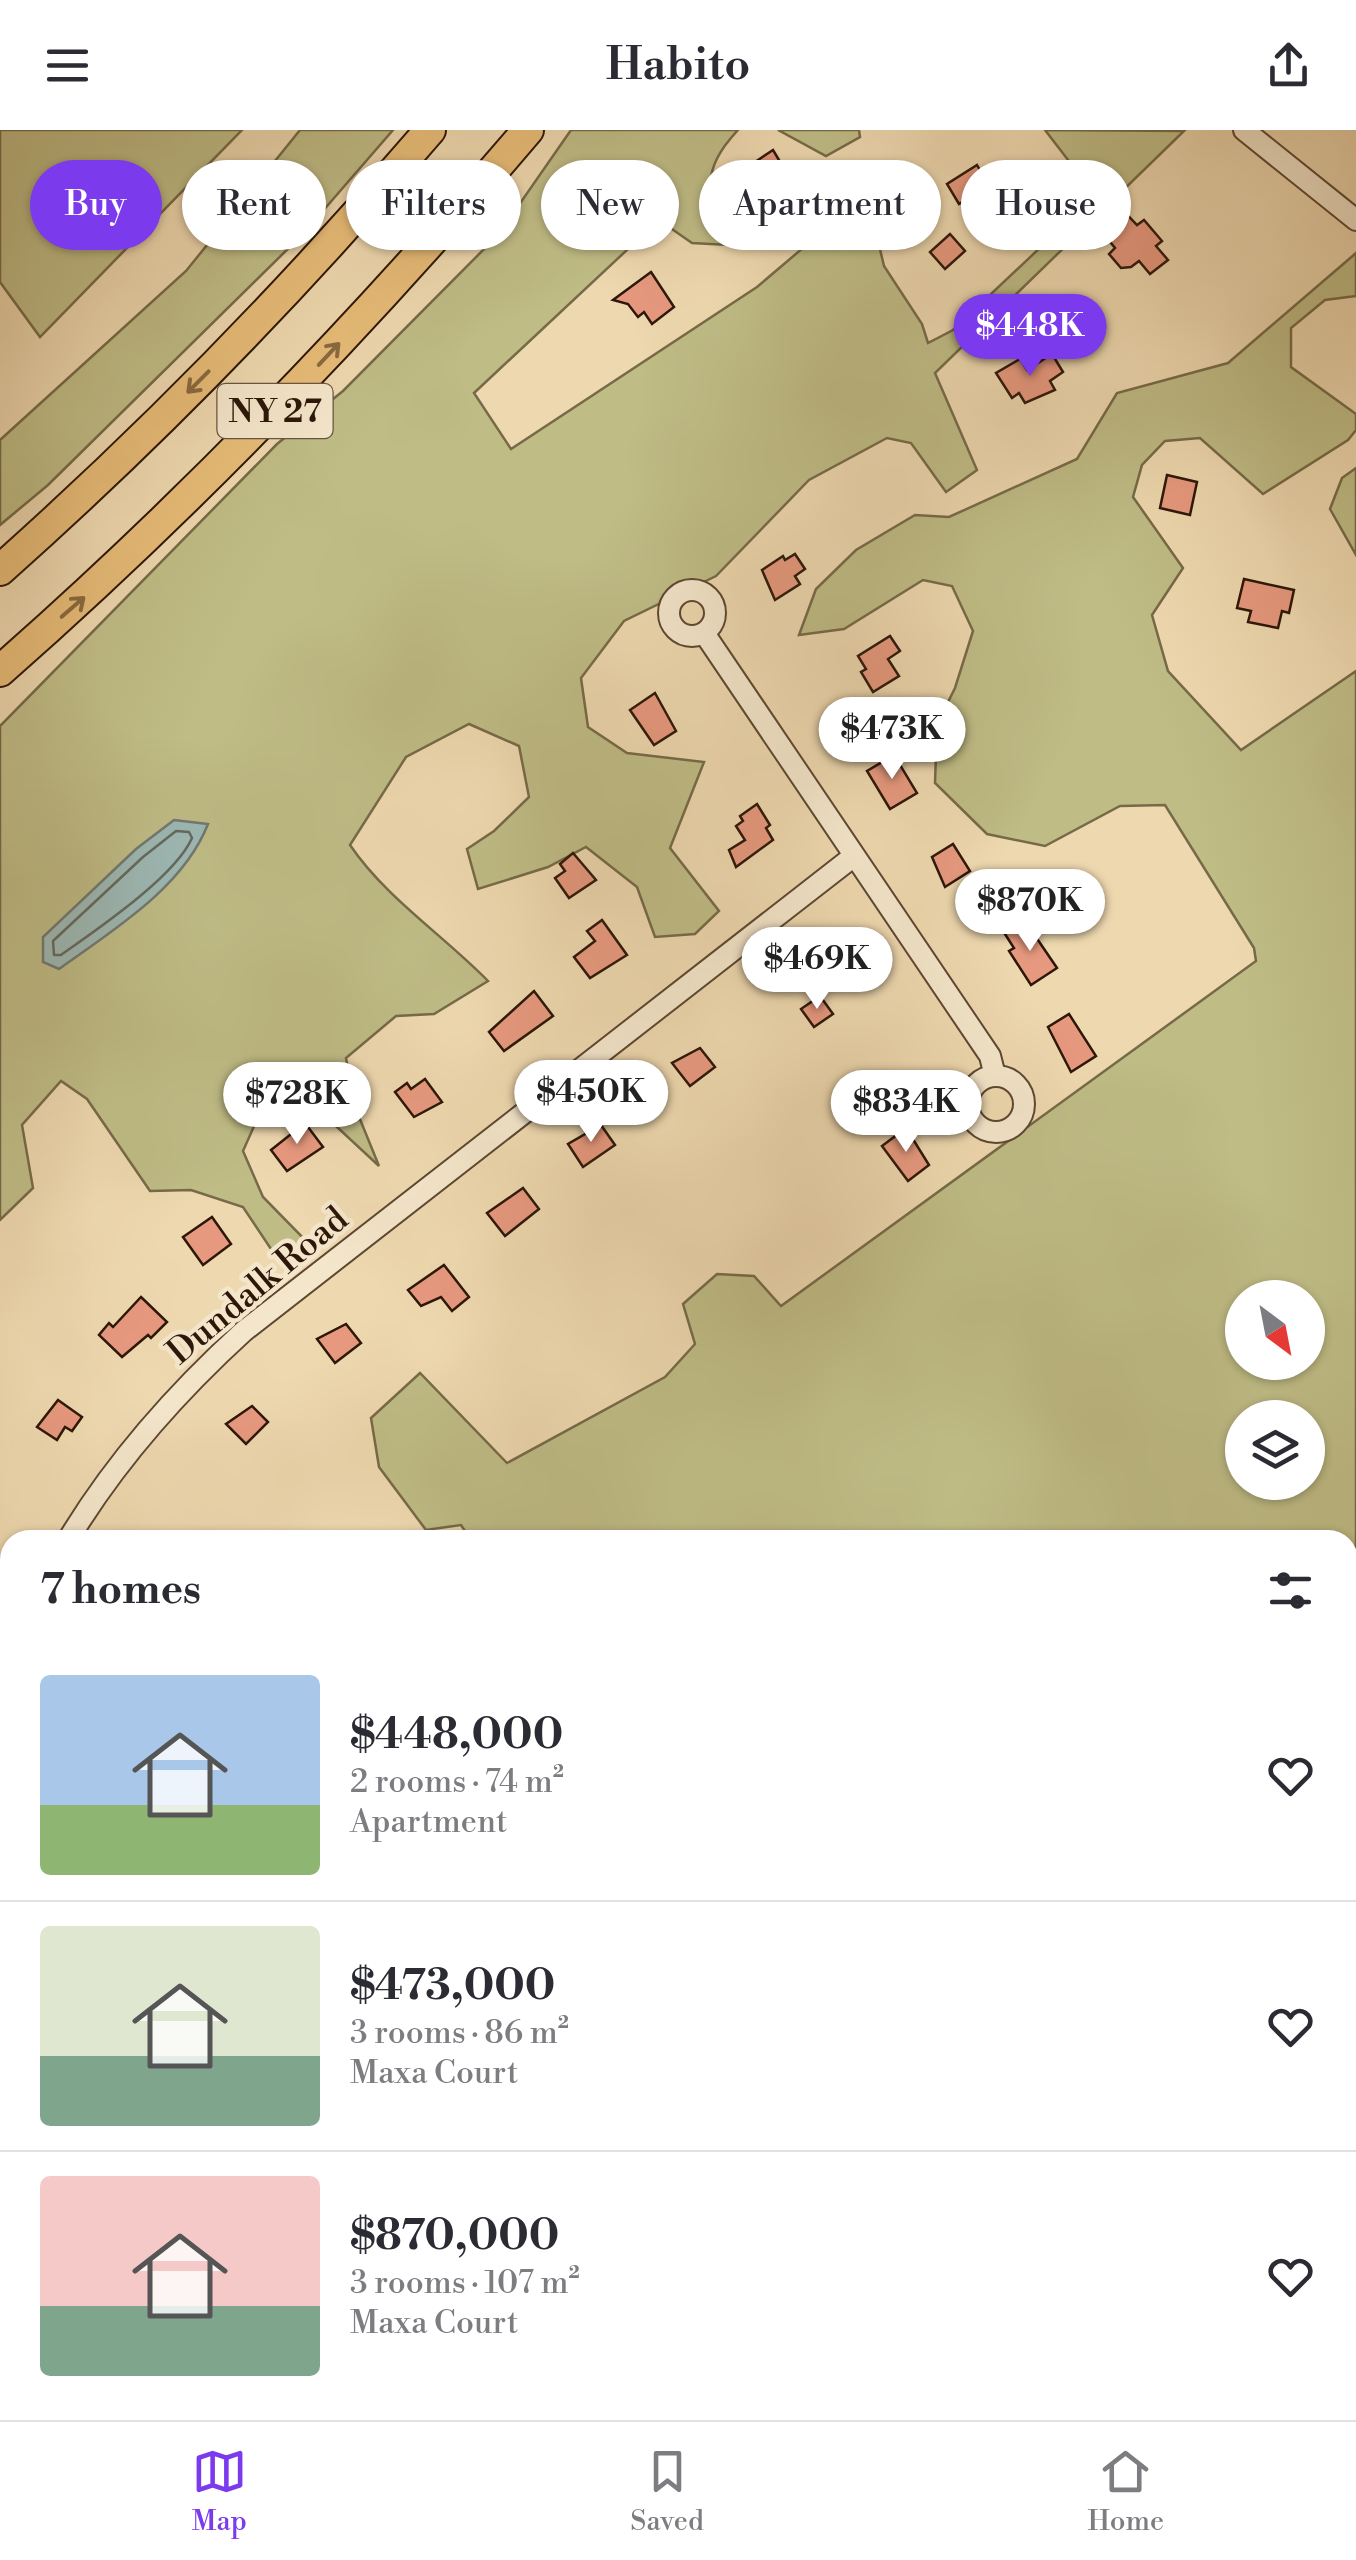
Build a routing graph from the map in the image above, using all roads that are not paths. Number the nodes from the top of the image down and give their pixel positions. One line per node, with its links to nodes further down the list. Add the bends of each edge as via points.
1 (430, 130): 5 (highway, NY 27, one-way to 5, via 204,377)
2 (528, 130): 7 (highway, NY 27, one-way to 2, via 252,435 421,256)
3 (1244, 130): 4 (street)
4 (1356, 220)
5 (0, 570)
6 (704, 633): 8 (street)
7 (0, 671)
8 (854, 856): 9 (street, via 990,1056); 10 (street, Dundalk Road, via 244,1331 166,1405)
9 (995, 1076)
10 (75, 1530)

